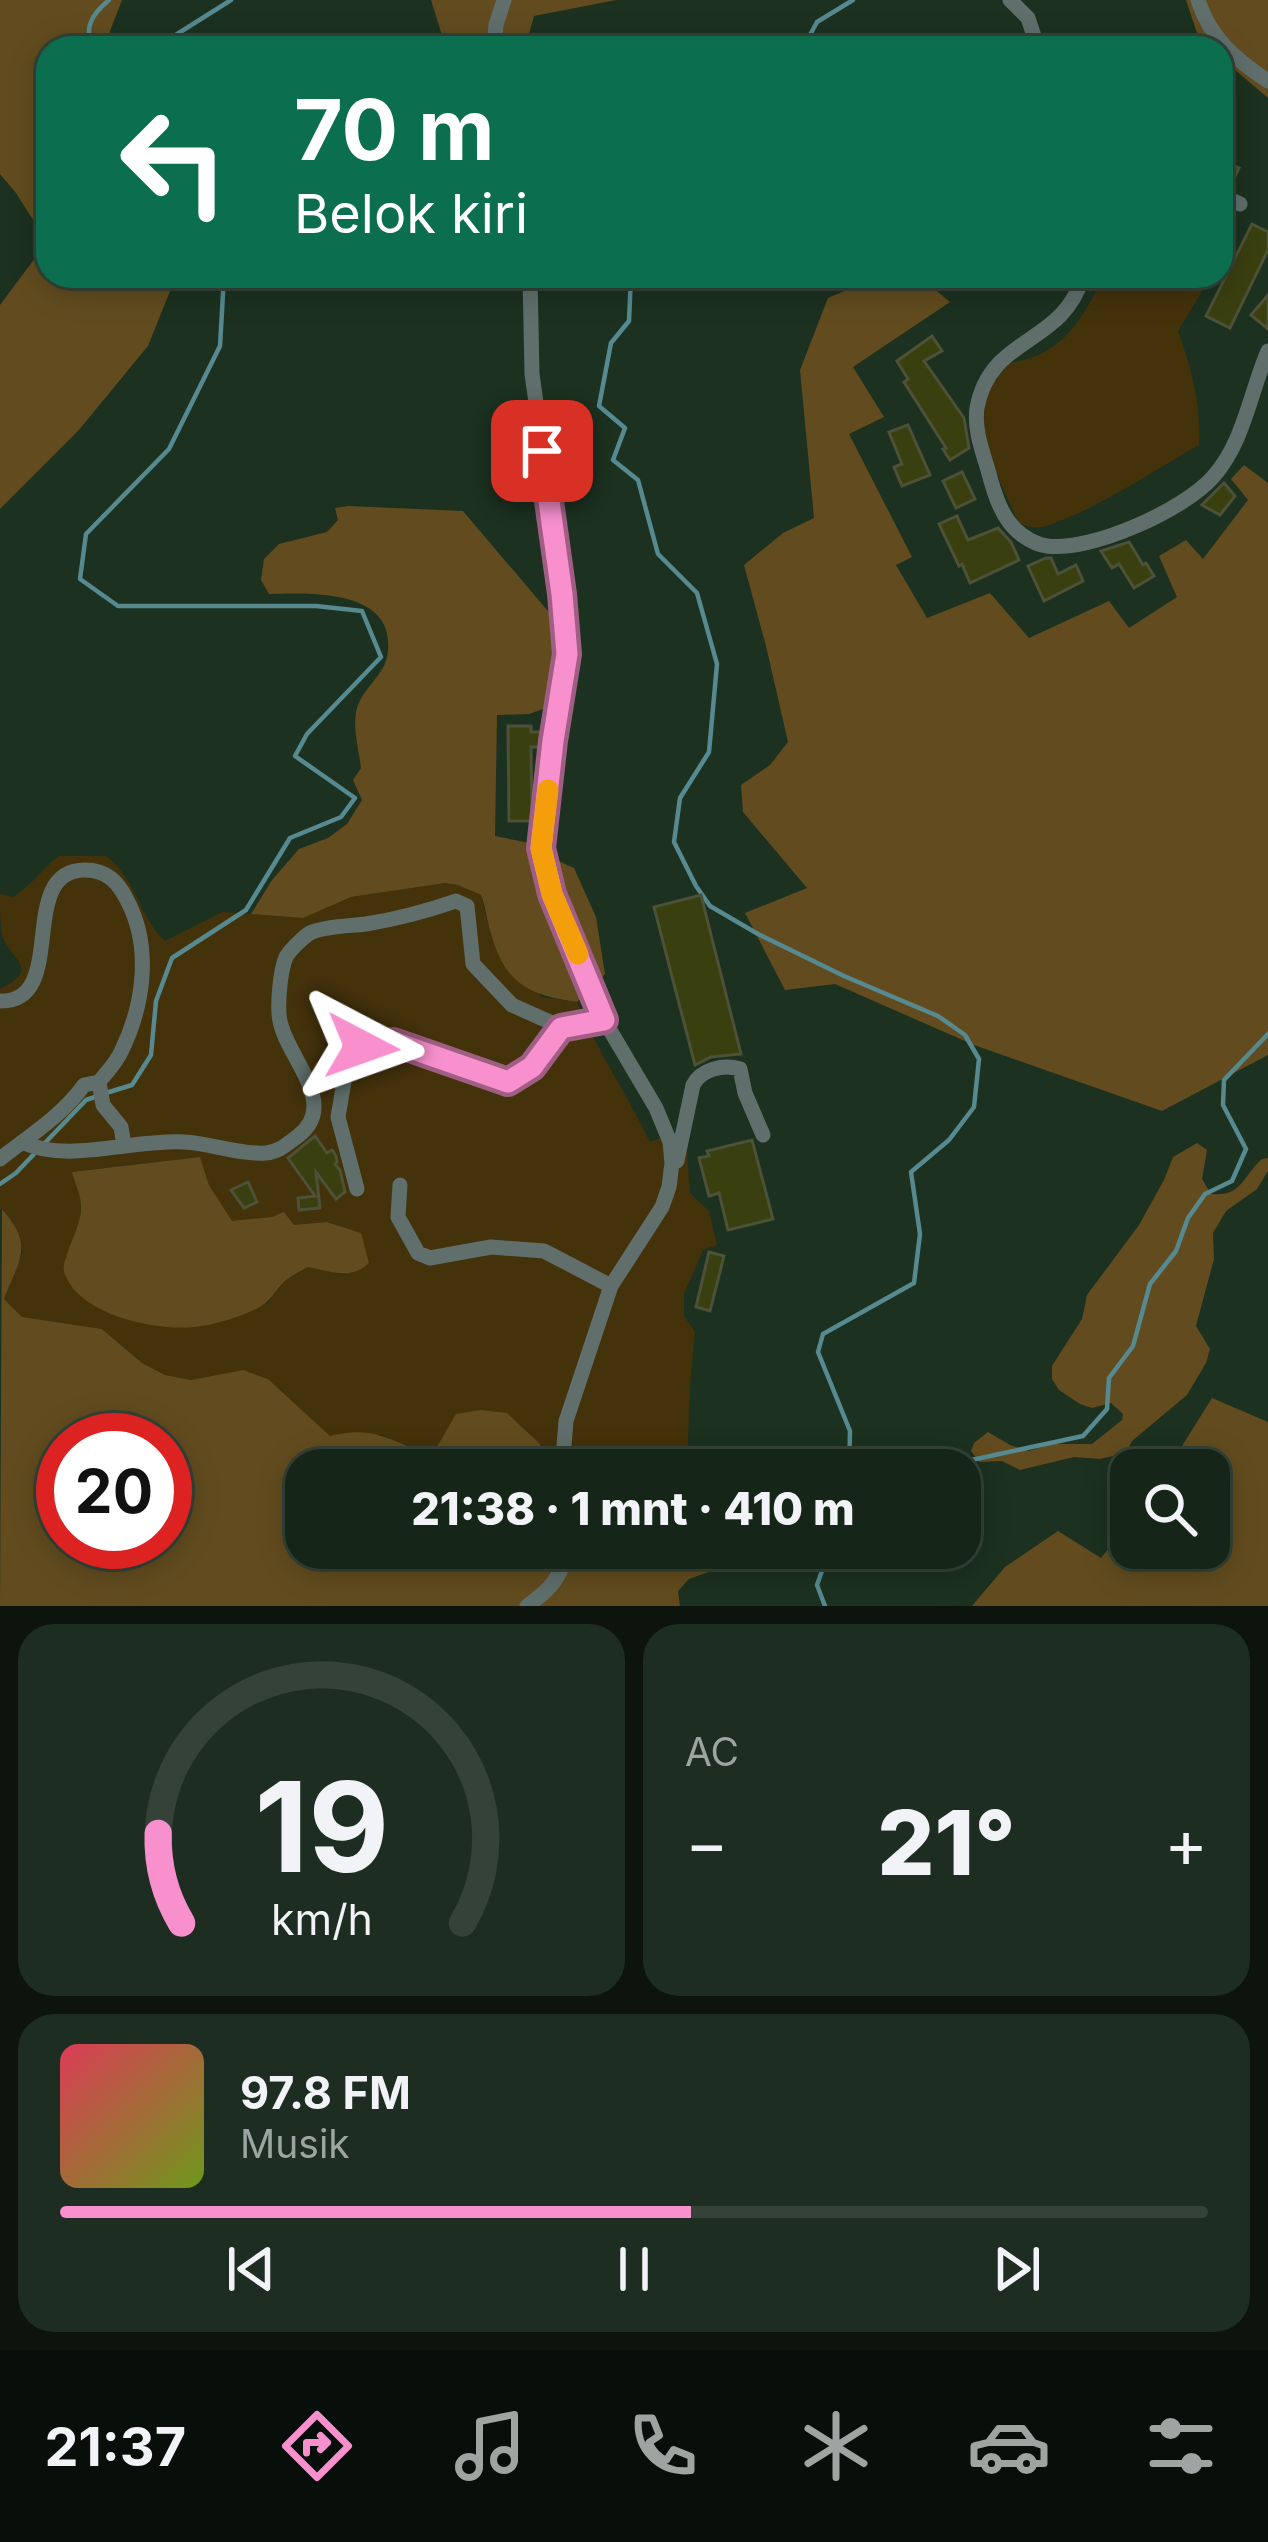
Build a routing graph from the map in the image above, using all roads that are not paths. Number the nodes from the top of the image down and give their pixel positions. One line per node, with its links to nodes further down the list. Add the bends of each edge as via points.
1 (504, 0): 4 (street)
2 (1010, 0): 5 (street)
3 (1198, 0): 6 (street)
4 (495, 36)
5 (1035, 36)
6 (1216, 36)
7 (1233, 54): 8 (street)
8 (1268, 81)
9 (1233, 201): 10 (street)
10 (1240, 204)
11 (530, 288): 15 (street, via 532,374 567,654 541,848)
12 (1078, 288): 13 (street, via 1064,314 1000,360 978,405 976,430 1000,506 1036,543 1103,538 1186,502 1230,454)
13 (1268, 351)
14 (0, 1000): 17 (street, via 14,1001 32,983 58,880 84,870 111,876 132,908 144,950 130,1027)
15 (604, 1020): 16 (street); 22 (street, via 656,1108 670,1142)
16 (561, 1028): 20 (street, via 512,1005 473,964 467,906 455,901 310,932 286,956 280,988 280,1021 311,1088 305,1130 266,1153 178,1141); 24 (street, via 532,1067 508,1082 393,1042 362,1047 347,1064 338,1117)
17 (100, 1092): 19 (street, via 83,1085); 20 (street)
18 (763, 1136): 22 (street, via 740,1069 702,1073)
19 (25, 1144): 20 (street, via 48,1152); 21 (street)
20 (124, 1145)
21 (0, 1159)
22 (670, 1175): 25 (street, via 662,1207)
23 (400, 1185): 25 (street, via 398,1217 418,1253 544,1251)
24 (357, 1190)
25 (611, 1286): 26 (street)
26 (564, 1449)
27 (563, 1569): 28 (street)
28 (527, 1606)

